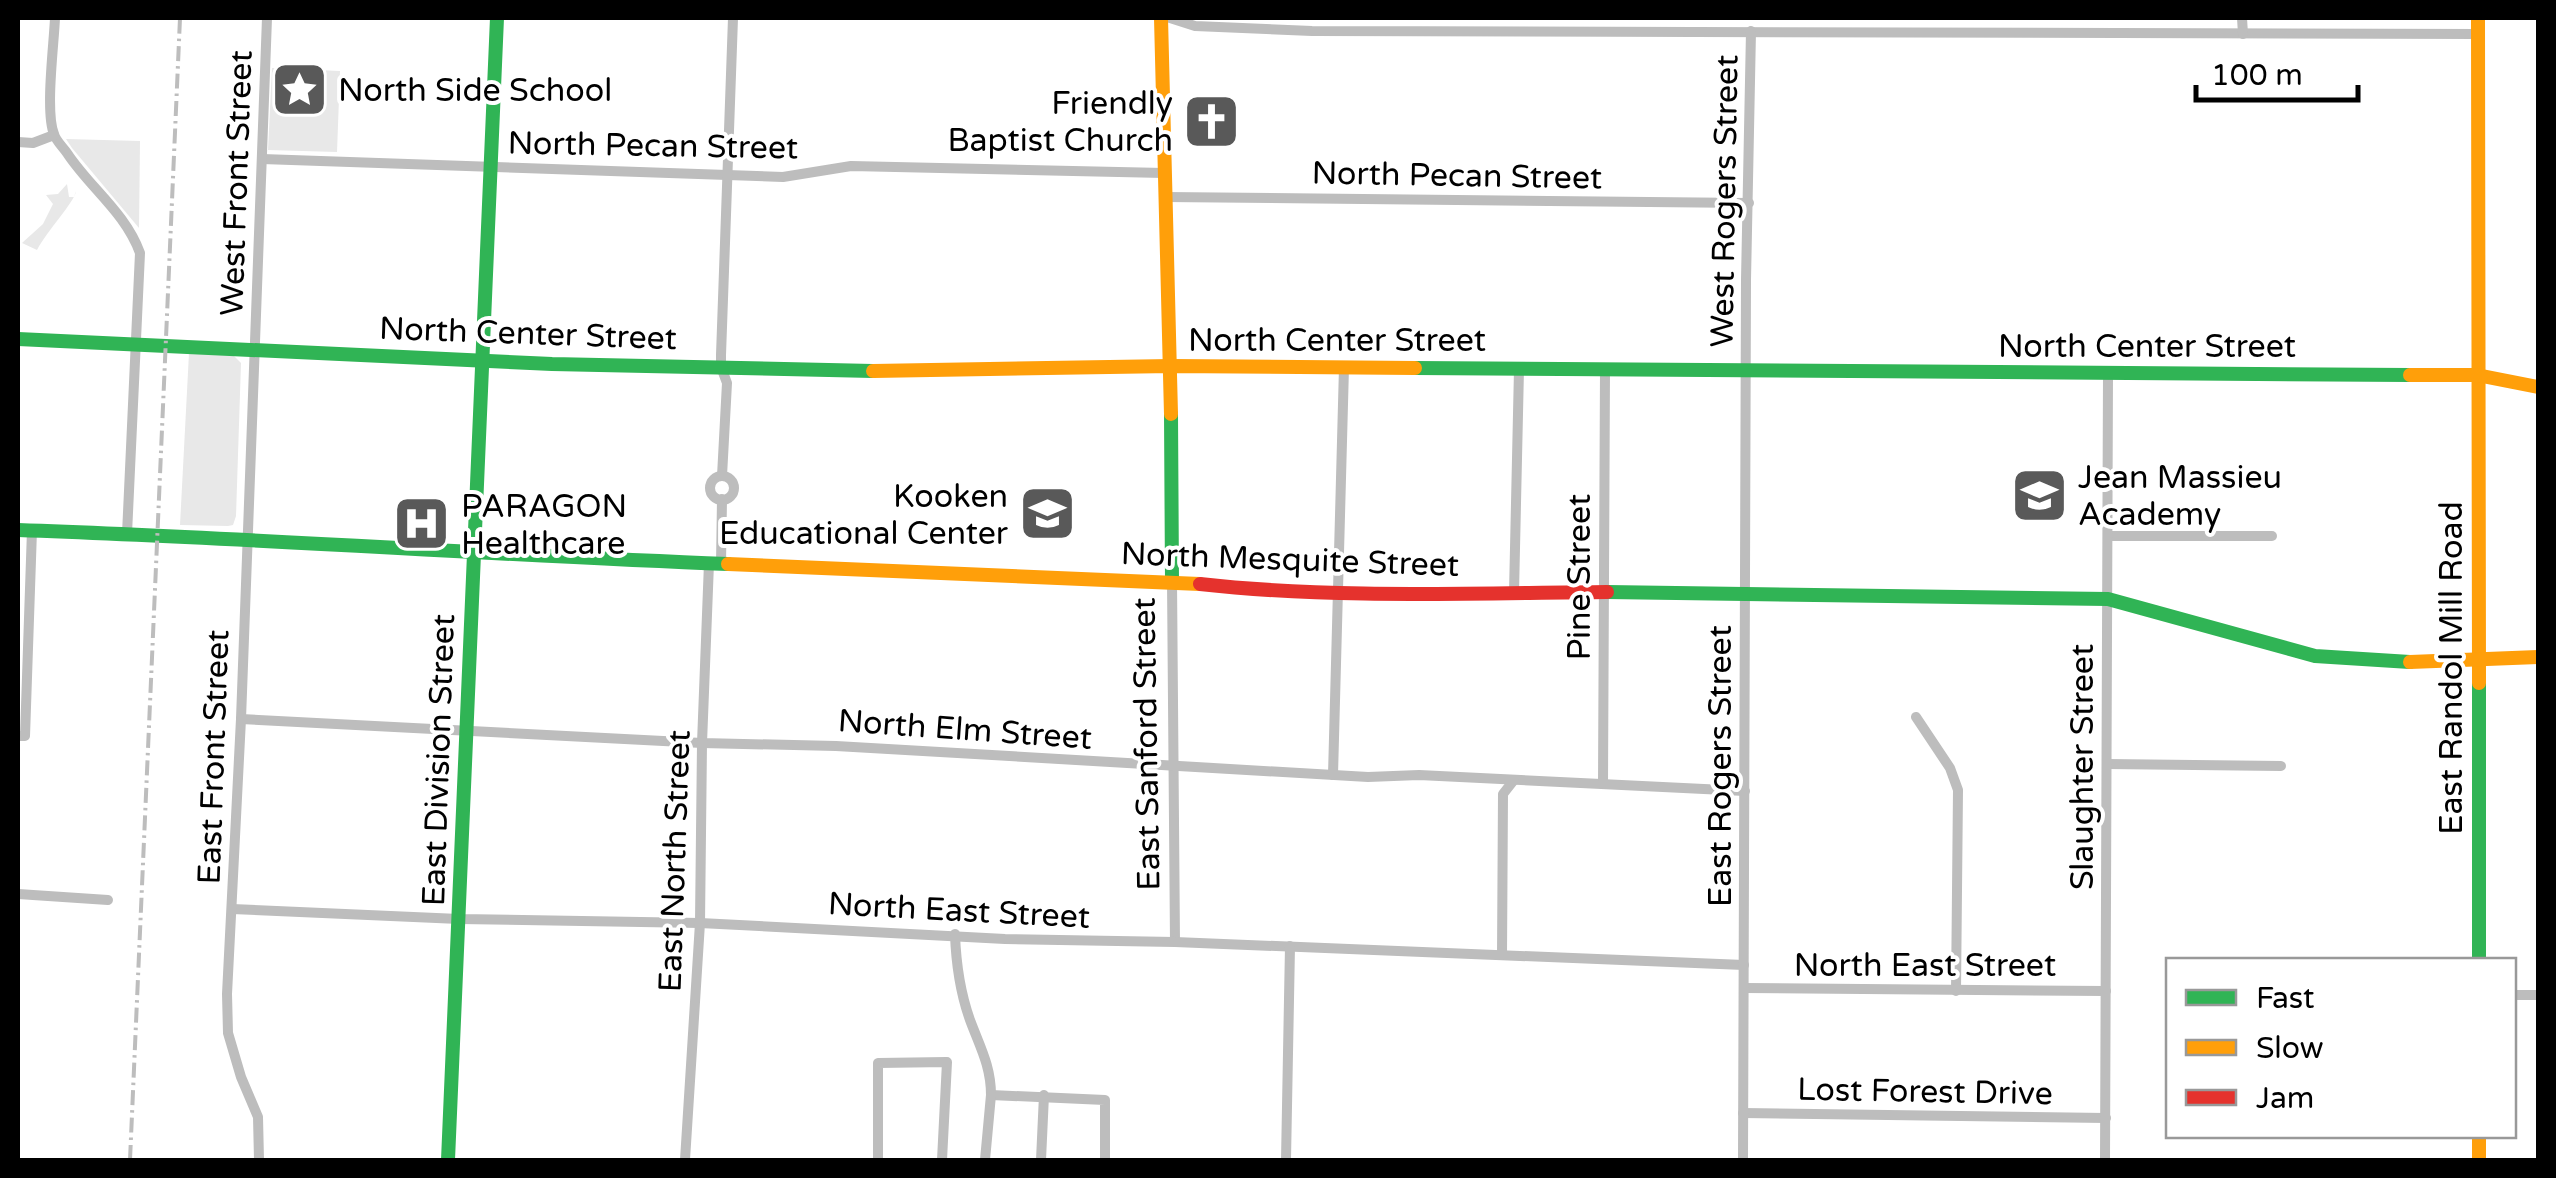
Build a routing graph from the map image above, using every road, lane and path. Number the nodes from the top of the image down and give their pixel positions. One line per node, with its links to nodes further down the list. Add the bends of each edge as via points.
1 (55, 18): 16 (street)
2 (267, 18): 18 (street, West Front Street)
3 (497, 18): 19 (main road, East Division Street)
4 (732, 18): 20 (street)
5 (1161, 18): 21 (main road, East Sanford Street)
6 (1170, 18): 11 (street, via 1196,26 1294,30)
7 (1550, 18): 11 (street)
8 (1923, 18): 13 (street)
9 (2242, 18): 14 (street)
10 (2478, 18): 15 (main road, East Randol Mill Road)
11 (1550, 31): 12 (street)
12 (1751, 31): 13 (street); 23 (street, West Rogers Street)
13 (1923, 32): 14 (street)
14 (2243, 34): 15 (street)
15 (2478, 34): 35 (main road, East Randol Mill Road)
16 (54, 135): 17 (street); 25 (street, via 132,232 140,252)
17 (18, 142)
18 (262, 159): 19 (street, North Pecan Street); 26 (street, West Front Street)
19 (492, 167): 20 (street, North Pecan Street); 27 (main road, East Division Street)
20 (726, 174): 21 (street, North Pecan Street, via 783,177 851,166); 29 (street)
21 (1164, 174): 22 (main road, East Sanford Street)
22 (1164, 196): 23 (street, North Pecan Street); 28 (main road, East Sanford Street)
23 (1750, 203): 33 (street, West Rogers Street)
24 (18, 339): 25 (main road, North Center Street)
25 (134, 344): 26 (main road, North Center Street); 38 (street)
26 (254, 350): 27 (main road, North Center Street); 41 (street, East Front Street)
27 (484, 362): 29 (main road, North Center Street); 42 (main road, East Division Street)
28 (1172, 366): 29 (main road, North Center Street); 30 (main road, North Center Street); 44 (main road, East Sanford Street)
29 (721, 367): 43 (street, East North Street, via 727,383 722,476 734,486 722,499)
30 (1344, 367): 31 (main road, North Center Street); 45 (street)
31 (1519, 369): 32 (main road, North Center Street); 47 (street)
32 (1606, 370): 33 (main road, North Center Street); 48 (street, Pine Street)
33 (1747, 371): 34 (main road, North Center Street); 46 (street, East Rogers Street)
34 (2108, 374): 35 (main road, North Center Street); 39 (street, Slaughter Street)
35 (2477, 375): 36 (main road, North Center Street); 51 (main road, East Randol Mill Road)
36 (2538, 386)
37 (25, 530): 38 (main road, North Mesquite Street); 55 (street)
38 (127, 534): 41 (main road, North Mesquite Street)
39 (2108, 536): 40 (street); 49 (street, Slaughter Street)
40 (2272, 536)
41 (247, 538): 42 (main road, North Mesquite Street); 53 (street, East Front Street)
42 (474, 554): 43 (main road, North Mesquite Street); 54 (main road, East Division Street)
43 (715, 564): 44 (main road, North Mesquite Street); 56 (street, East North Street)
44 (1172, 581): 45 (main road, North Mesquite Street); 58 (street, East Sanford Street)
45 (1340, 590): 47 (main road, North Mesquite Street); 60 (street)
46 (1746, 592): 48 (main road, North Mesquite Street); 49 (main road, North Mesquite Street); 63 (street, East Rogers Street)
47 (1514, 593): 48 (main road, North Mesquite Street)
48 (1604, 593): 62 (street, Pine Street)
49 (2108, 599): 51 (main road, North Mesquite Street, via 2317,656); 57 (street, Slaughter Street)
50 (2538, 657): 51 (main road, North Mesquite Street)
51 (2478, 658): 73 (main road, East Randol Mill Road)
52 (1916, 717): 76 (street, via 1958,790)
53 (241, 719): 54 (street, North Elm Street); 66 (street, East Front Street)
54 (467, 732): 56 (street, North Elm Street); 67 (main road, East Division Street)
55 (21, 736)
56 (702, 743): 58 (street, North Elm Street); 68 (street, East North Street)
57 (2107, 764): 59 (street); 77 (street, Slaughter Street)
58 (1171, 766): 60 (street, North Elm Street); 70 (street, East Sanford Street)
59 (2281, 766)
60 (1333, 775): 61 (street, North Elm Street)
61 (1514, 780): 62 (street, North Elm Street); 72 (street, via 1503,794)
62 (1602, 784): 63 (street, North Elm Street)
63 (1745, 791): 74 (street, East Rogers Street)
64 (18, 894): 65 (street)
65 (108, 900)
66 (232, 909): 67 (street, North East Street); 82 (street, East Front Street, via 228,1033 258,1118)
67 (459, 919): 68 (street, North East Street); 83 (main road, East Division Street)
68 (700, 923): 69 (street, North East Street); 84 (street, East North Street)
69 (955, 934): 70 (street, North East Street); 78 (street, via 956,962 990,1070)
70 (1176, 942): 71 (street, North East Street)
71 (1290, 946): 72 (street, North East Street); 90 (street)
72 (1502, 955): 74 (street, North East Street)
73 (2479, 958)
74 (1744, 965): 75 (street, East Rogers Street)
75 (1744, 988): 76 (street, North East Street); 80 (street, East Rogers Street)
76 (1956, 991): 77 (street, North East Street)
77 (2106, 991): 81 (street, Slaughter Street)
78 (991, 1095): 79 (street); 87 (street)
79 (1044, 1095): 88 (street); 89 (street, via 1106,1100)
80 (1744, 1113): 81 (street, Lost Forest Drive); 91 (street, East Rogers Street)
81 (2106, 1118): 92 (street, Slaughter Street)
82 (258, 1160)
83 (448, 1160)
84 (685, 1160)
85 (878, 1160): 86 (street, via 878,1063 947,1062)
86 (942, 1160)
87 (985, 1160)
88 (1041, 1160)
89 (1106, 1160)
90 (1286, 1160)
91 (1743, 1160)
92 (2106, 1160)

